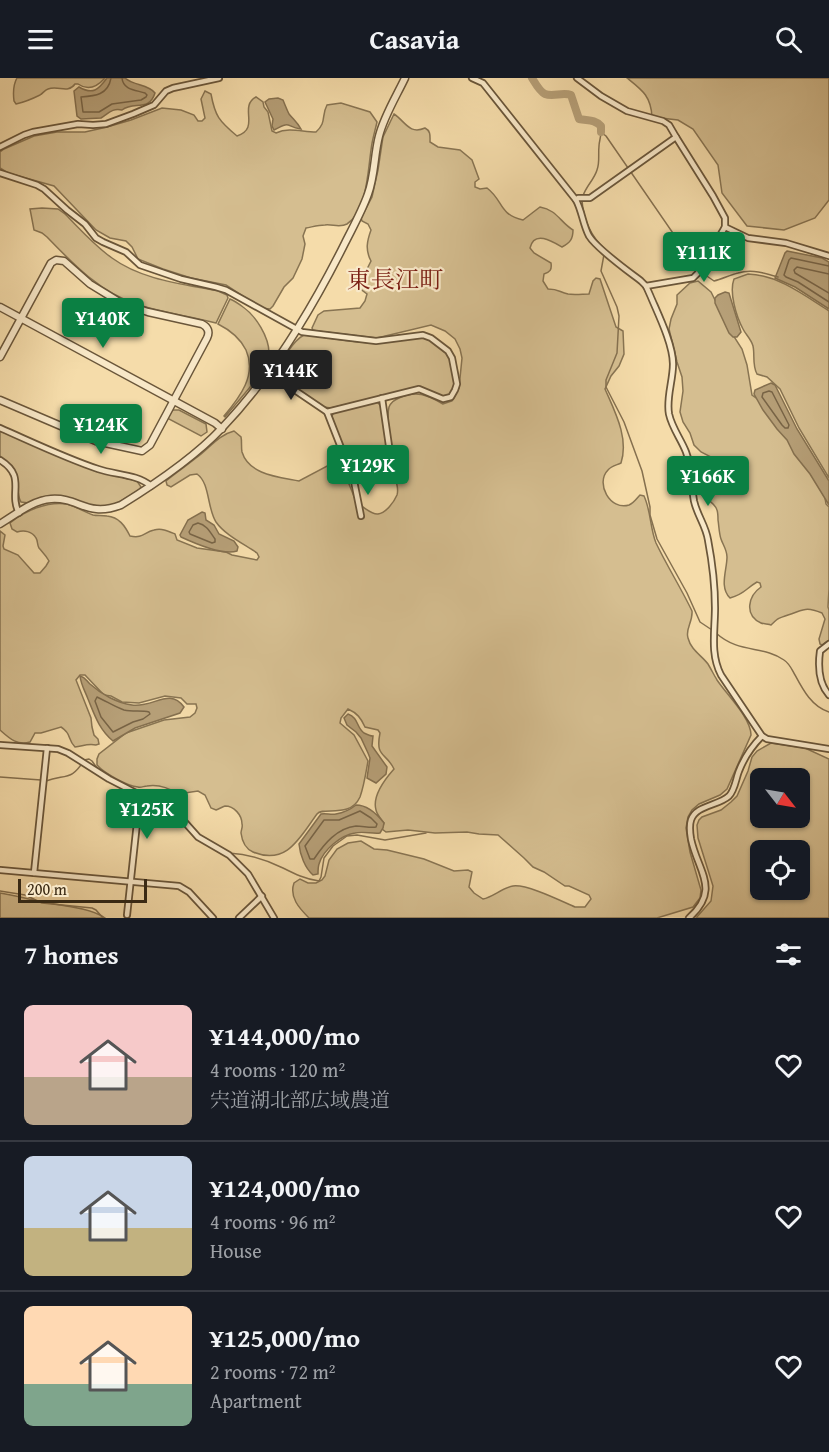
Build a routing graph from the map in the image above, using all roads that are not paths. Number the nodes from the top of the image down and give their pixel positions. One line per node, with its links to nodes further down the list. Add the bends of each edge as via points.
1 (219, 78): 7 (street, via 173,88 154,105 106,124 78,124 33,132)
2 (405, 78): 15 (street, via 379,133 367,196 324,285)
3 (472, 78): 5 (street)
4 (577, 78): 6 (street, via 627,111 663,121)
5 (484, 80): 9 (street)
6 (676, 137): 9 (street, via 590,198); 10 (street, via 713,196)
7 (0, 147)
8 (0, 173): 15 (street, via 44,189 96,238 126,252 140,265 226,290)
9 (576, 200): 12 (street, via 594,243)
10 (725, 226): 11 (street, via 748,238 786,243); 12 (street, via 693,278)
11 (829, 256)
12 (646, 286): 32 (street, via 672,356 668,408 686,452 695,504 708,539 715,597 716,666)
13 (0, 307): 14 (street)
14 (21, 318): 16 (street); 20 (street); 20 (street, via 51,263 58,260 121,303 204,325 208,336)
15 (297, 329): 17 (street); 18 (street, via 376,341 423,336 448,351 456,384 451,397 443,399 419,389)
16 (0, 357)
17 (268, 372): 21 (street); 23 (street)
18 (382, 398): 21 (street); 25 (street, via 389,446 379,469)
19 (0, 400): 20 (street, via 96,441 142,451 150,445)
20 (174, 401): 23 (street)
21 (327, 412): 25 (street)
22 (0, 428): 26 (street, via 99,470 142,480)
23 (222, 429): 26 (street)
24 (0, 460): 27 (street, via 15,476)
25 (354, 481): 28 (street)
26 (151, 486): 27 (street, via 121,505 104,510 54,498)
27 (18, 513): 29 (street)
28 (361, 516)
29 (0, 524)
30 (829, 644): 31 (street, via 820,651 819,659 821,683)
31 (829, 695)
32 (762, 736): 35 (street); 45 (street, via 740,768 732,793 694,814 690,821 693,848 707,891 699,909)
33 (0, 745): 34 (street)
34 (46, 748): 36 (street, via 68,753); 38 (street)
35 (829, 749)
36 (140, 795): 39 (street); 40 (street, via 171,810 198,837 228,855 248,874)
37 (0, 870): 38 (street)
38 (34, 873): 39 (street)
39 (131, 882): 41 (street); 42 (street, via 179,886)
40 (262, 896): 43 (street); 44 (street)
41 (127, 915)
42 (213, 918)
43 (239, 918)
44 (274, 918)
45 (689, 918)

